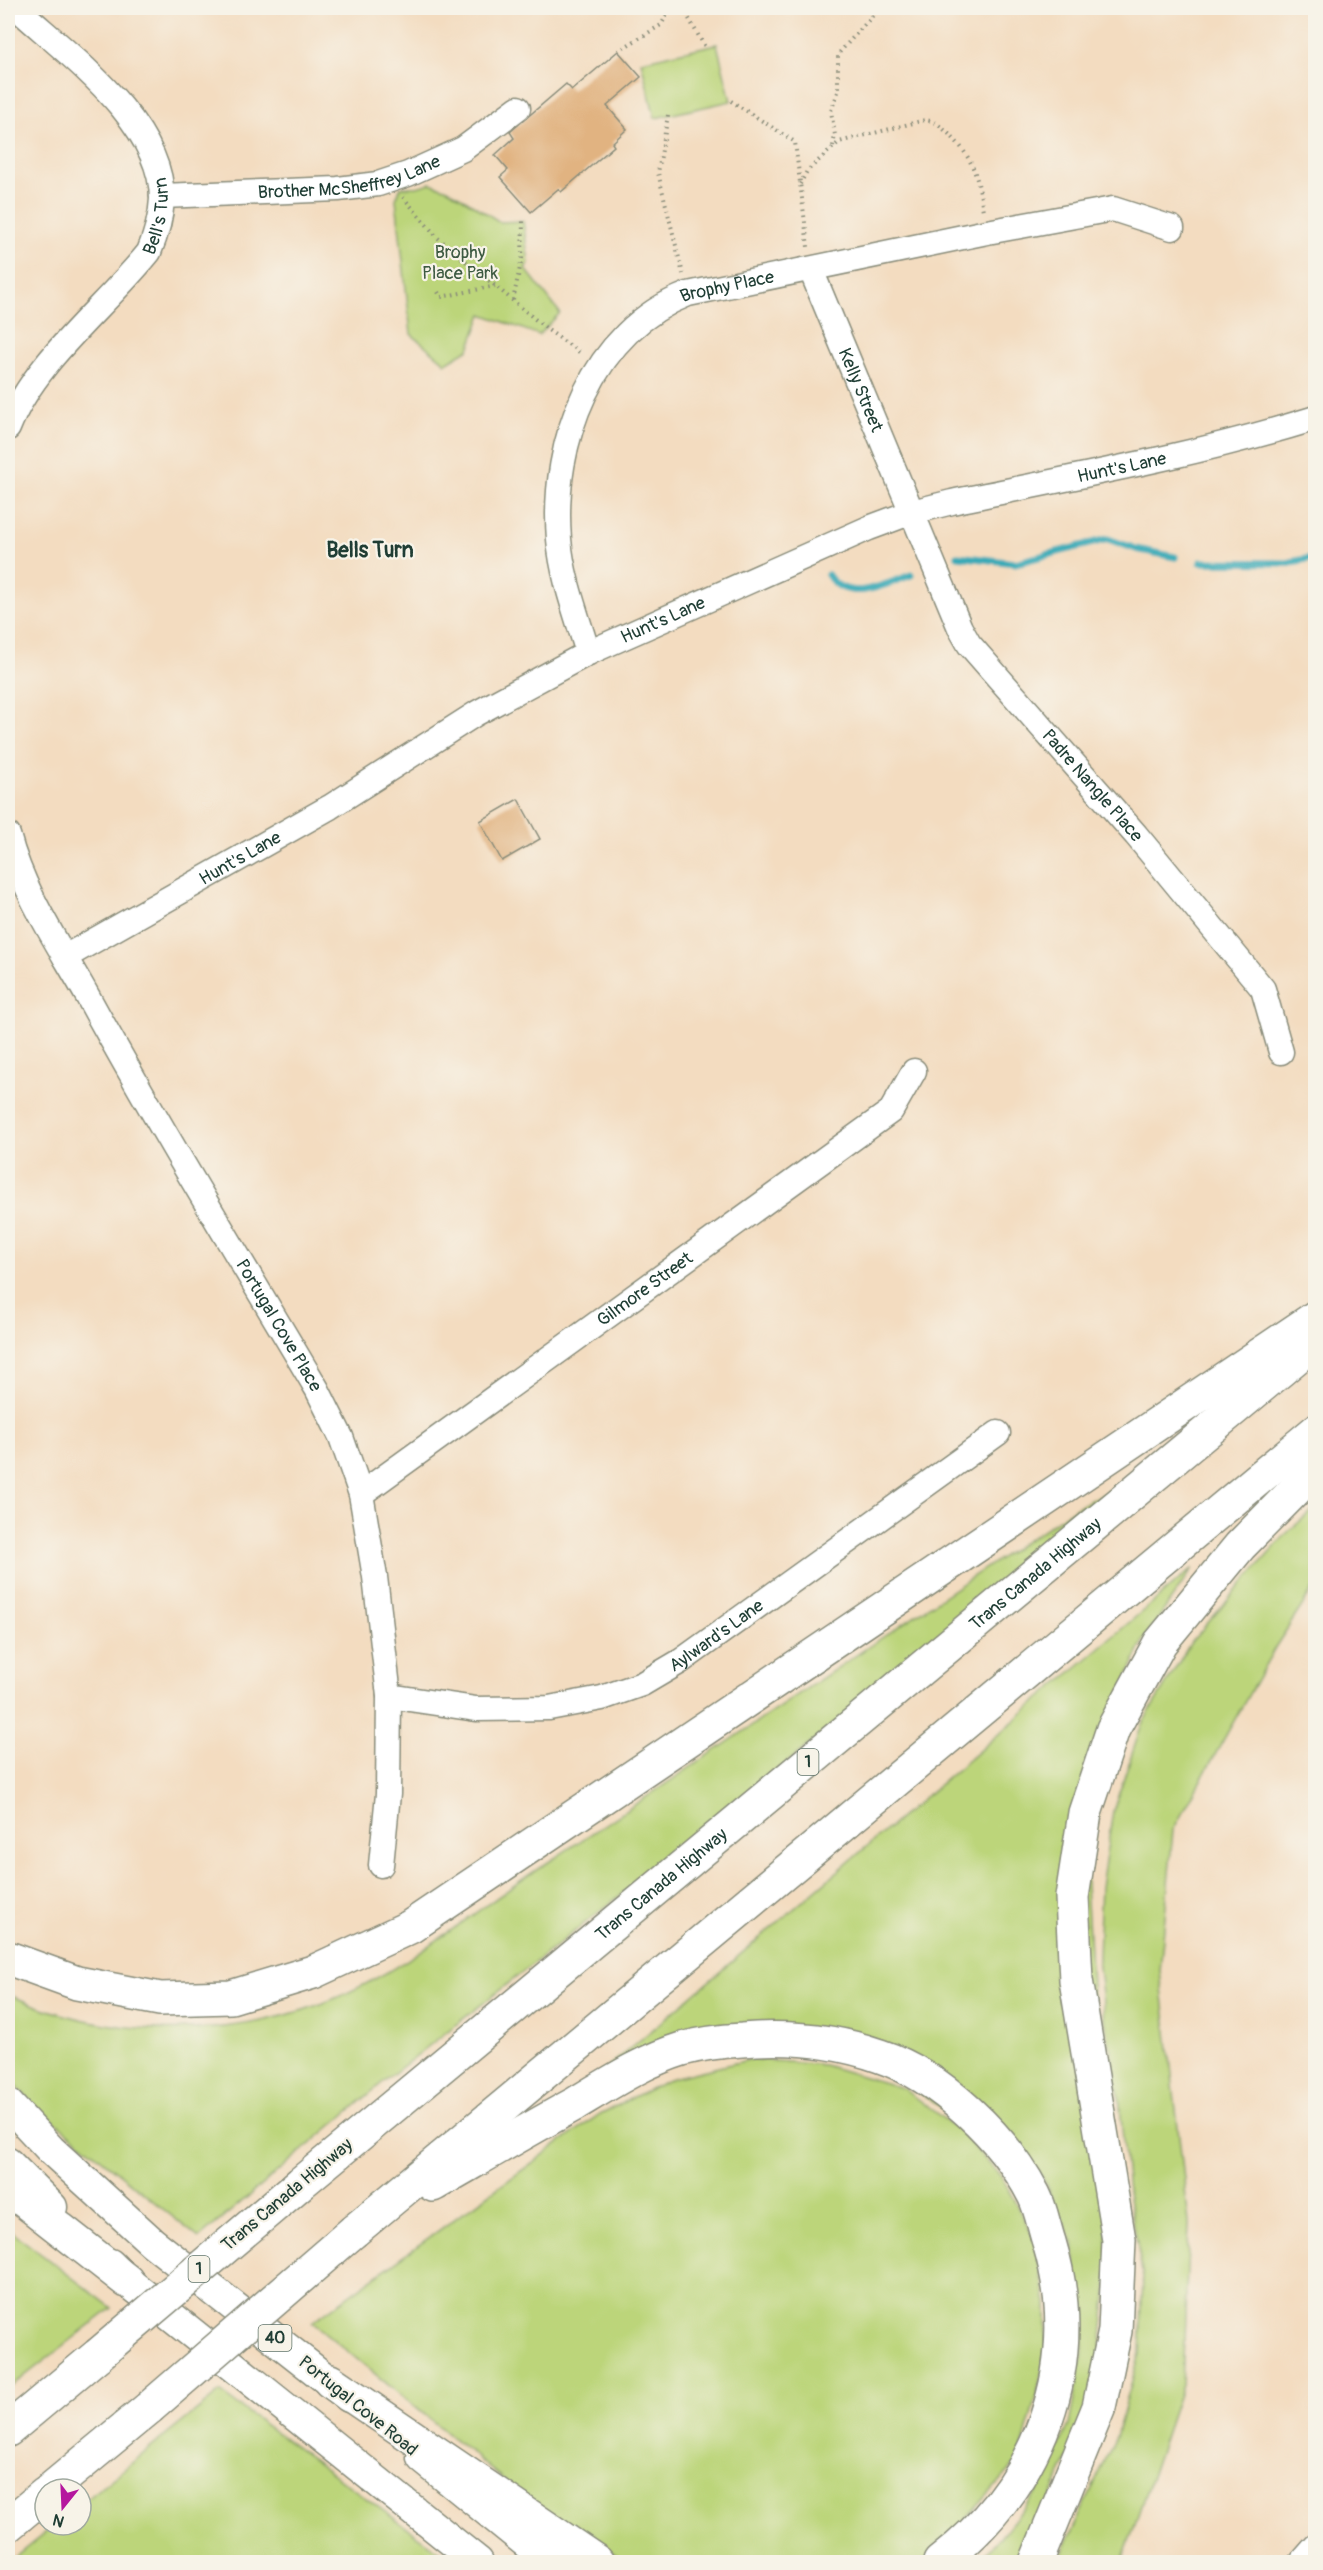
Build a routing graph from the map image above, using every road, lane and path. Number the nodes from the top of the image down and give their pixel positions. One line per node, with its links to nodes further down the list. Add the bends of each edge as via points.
1 (16, 8): 12 (street, Bell's Turn, via 103,86 124,112 145,140)
2 (671, 8): 6 (path, via 661,25)
3 (683, 8): 5 (path)
4 (876, 12): 10 (path, via 838,54 838,92 831,111)
5 (705, 47)
6 (618, 51)
7 (731, 101): 11 (path, via 795,142)
8 (518, 108): 12 (street, Brother McSheffrey Lane, via 463,149 378,184)
9 (668, 115): 18 (path, via 658,173)
10 (833, 146): 11 (path, via 807,171); 14 (path, via 925,120 934,121 963,148 977,176)
11 (800, 184): 17 (path)
12 (162, 196): 24 (street, Bell's Turn, via 158,230 149,252 33,380)
13 (416, 212): 19 (path, via 438,238)
14 (983, 212)
15 (523, 221): 21 (path, via 522,258)
16 (1172, 228): 17 (street, Brophy Place, via 1113,209)
17 (810, 259): 25 (street, Kelly Street); 26 (street, Brophy Place, via 668,302 642,319 608,353 590,384 570,427 558,514 564,569)
18 (683, 274)
19 (495, 286): 20 (path, via 441,297); 21 (path)
20 (438, 292)
21 (513, 300): 22 (path)
22 (582, 355)
23 (1316, 418): 25 (street, Hunt's Lane, via 1201,449)
24 (8, 428)
25 (912, 512): 26 (street, Hunt's Lane); 29 (street, Padre Nangle Place, via 969,644 1136,835 1263,989)
26 (588, 653): 28 (street, Hunt's Lane, via 477,713 330,807)
27 (8, 835): 28 (street, Portugal Cove Place, via 25,879)
28 (65, 957): 36 (street, Portugal Cove Place, via 317,1389 341,1437)
29 (1281, 1052)
30 (914, 1071): 36 (street, Gilmore Street, via 891,1111)
31 (1316, 1317): 39 (highway, via 410,1927 313,1972 231,1997 160,1999 77,1983)
32 (1316, 1341): 45 (highway, Trans Canada Highway / 1, bridge)
33 (1316, 1431): 43 (highway)
34 (998, 1433): 37 (street, Aylward's Lane, via 681,1661 642,1684 602,1698 549,1708 476,1709)
35 (1316, 1469): 57 (highway, via 1240,1546 1160,1642 1113,1729 1085,1813 1072,1897 1076,1980 1119,2240 1115,2331 1099,2407)
36 (361, 1494): 37 (street, Portugal Cove Place)
37 (389, 1696): 38 (street, Portugal Cove Place, via 388,1794)
38 (381, 1865)
39 (8, 1958)
40 (8, 2104): 46 (main road, Portugal Cove Road / 40, via 51,2150 152,2241)
41 (8, 2163): 44 (main road)
42 (8, 2188): 44 (highway)
43 (354, 2231): 49 (highway, bridge); 56 (highway, via 640,2067 683,2049 744,2040 819,2041 881,2056 943,2088 998,2140 1035,2196 1056,2266 1063,2337 1051,2408 1035,2450 992,2515)
44 (127, 2281): 53 (main road)
45 (98, 2355): 47 (highway); 48 (highway, Trans Canada Highway / 1)
46 (330, 2381): 54 (main road, Portugal Cove Road / 40); 55 (highway)
47 (8, 2409)
48 (8, 2430)
49 (66, 2477)
50 (33, 2504): 51 (highway)
51 (8, 2525)
52 (1316, 2546): 58 (street)
53 (478, 2562)
54 (550, 2562)
55 (597, 2562)
56 (940, 2562)
57 (1036, 2562)
58 (1302, 2562)

